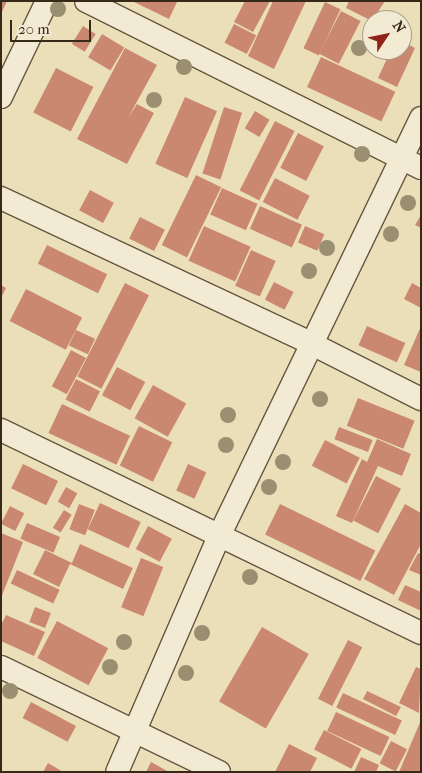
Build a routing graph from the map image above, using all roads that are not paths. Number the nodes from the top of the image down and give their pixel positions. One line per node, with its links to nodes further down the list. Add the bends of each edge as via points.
1 (47, 1): 3 (street)
2 (86, 1): 5 (street)
3 (1, 97)
4 (421, 118): 5 (street)
5 (400, 158): 6 (street); 8 (street)
6 (421, 168)
7 (1, 198): 8 (street)
8 (310, 343): 9 (street); 11 (street)
9 (421, 399)
10 (1, 430): 11 (street)
11 (220, 534): 12 (street); 14 (street)
12 (421, 633)
13 (1, 667): 14 (street)
14 (136, 729): 15 (street); 16 (street)
15 (117, 772)
16 (218, 772)

